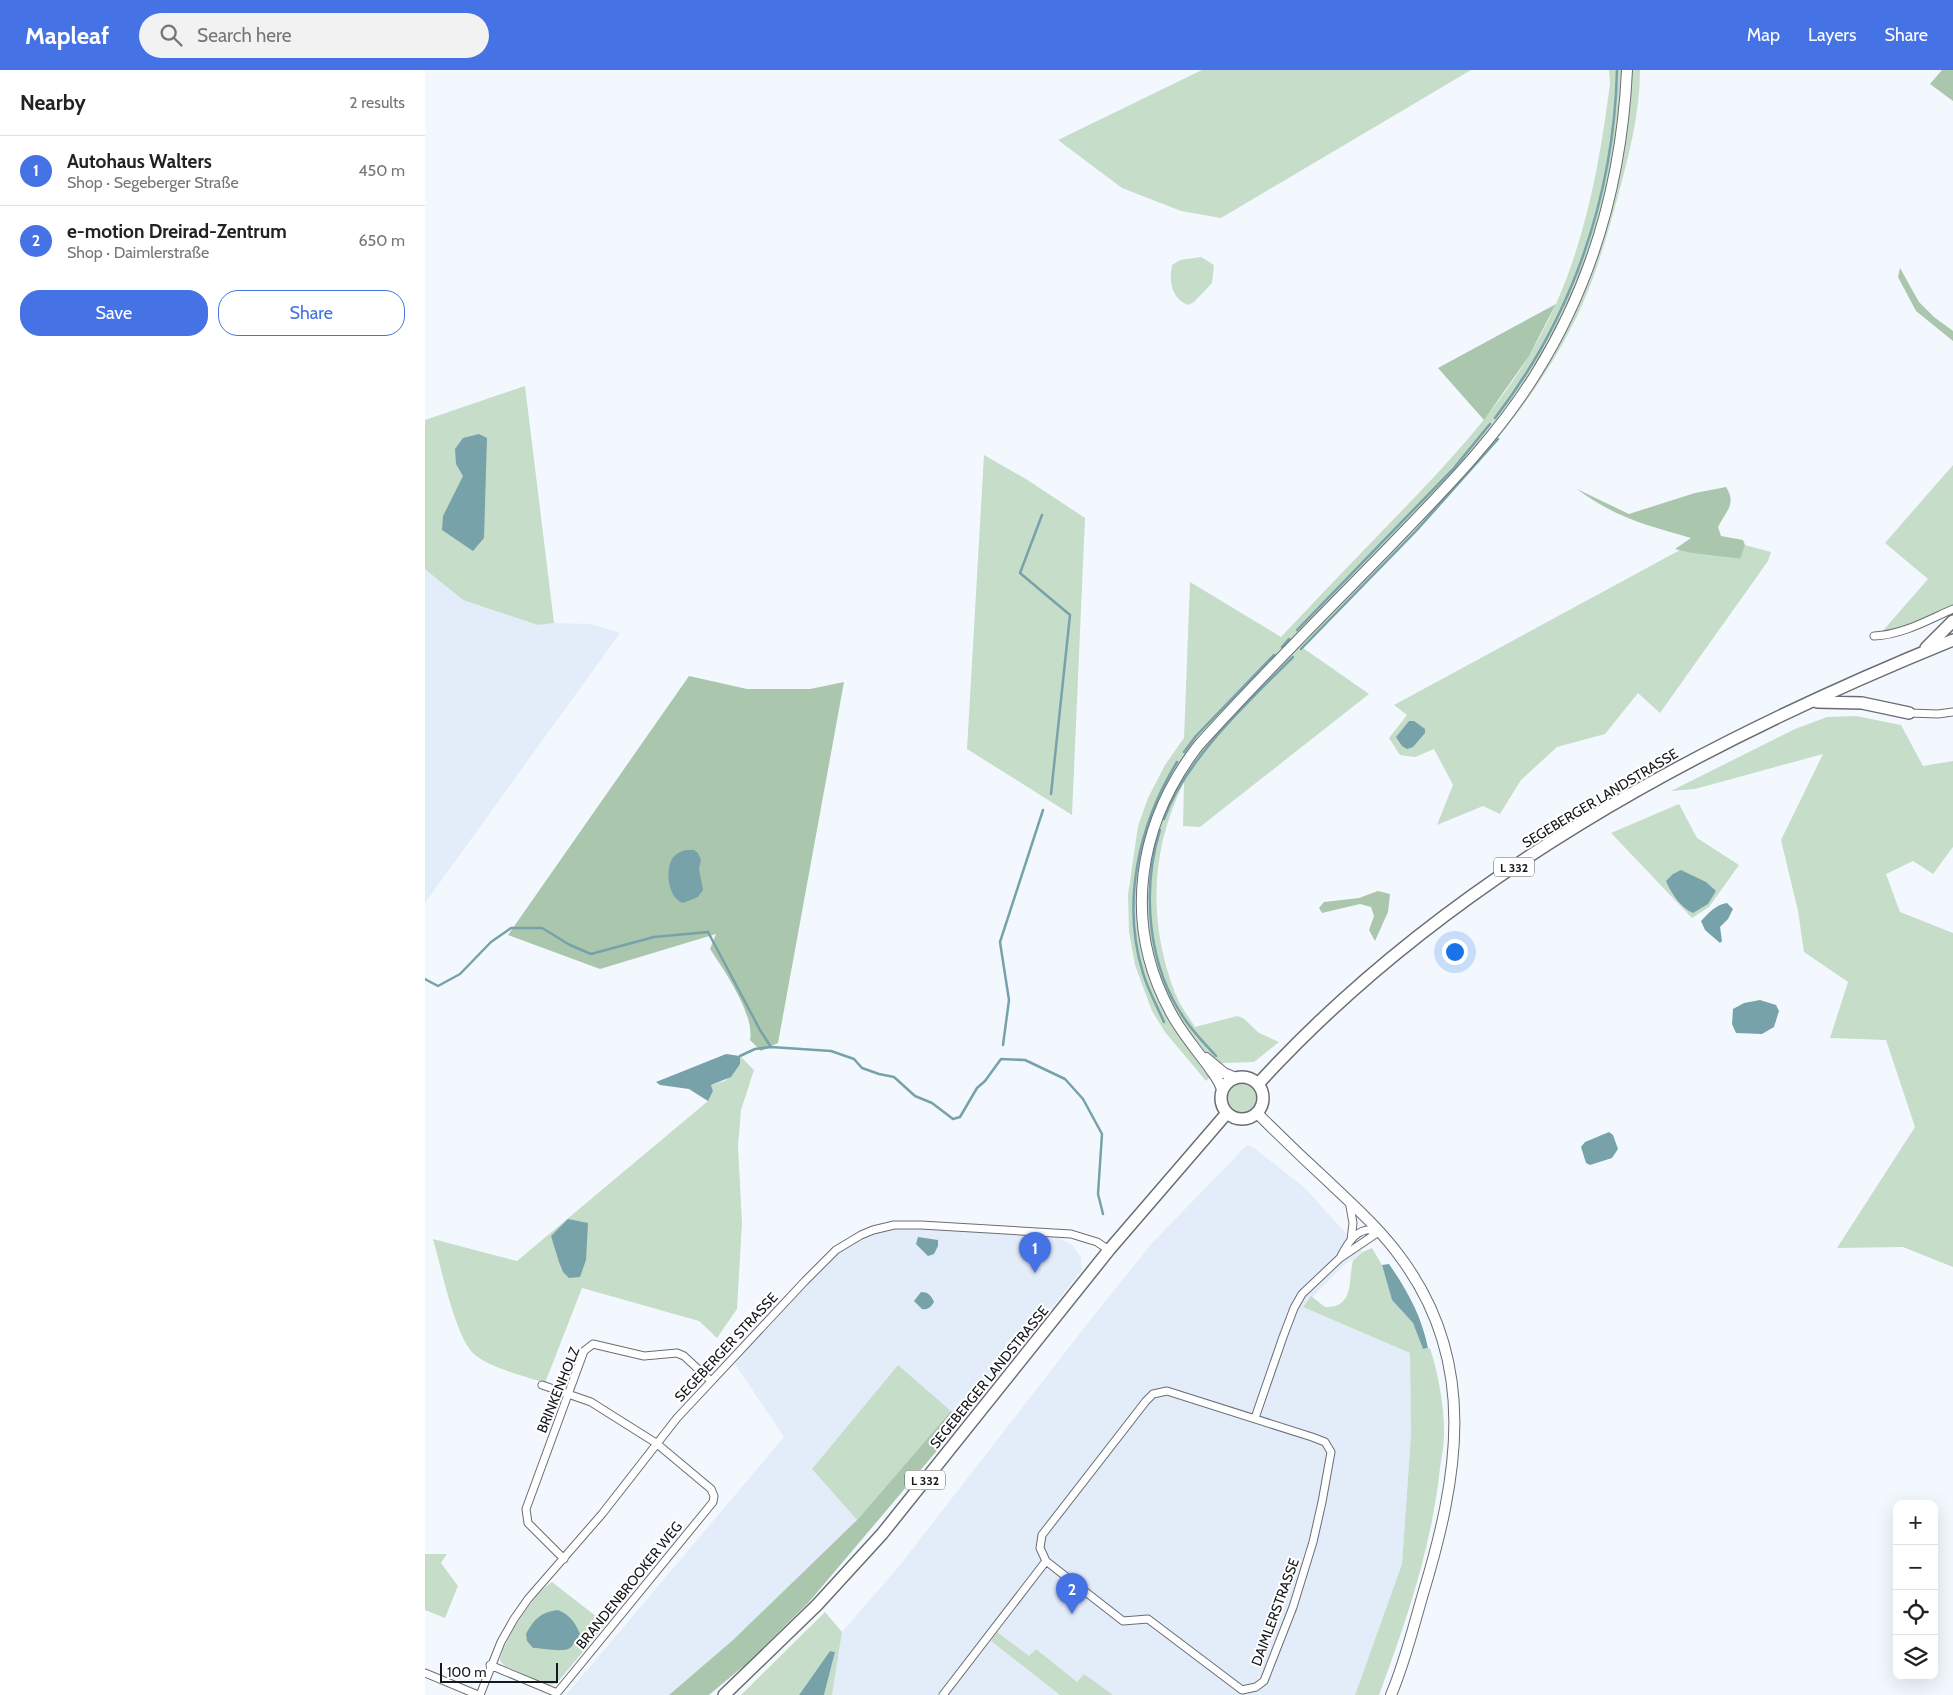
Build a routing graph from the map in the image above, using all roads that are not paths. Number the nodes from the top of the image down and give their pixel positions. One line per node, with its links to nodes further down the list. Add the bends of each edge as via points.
1 (1627, 70): 10 (main road, via 1622,139 1602,227 1574,303 1537,373 1499,427 1449,485 1198,746 1163,802 1149,837 1142,879 1145,937 1155,977 1169,1010)
2 (1953, 609): 4 (street, via 1909,628)
3 (1953, 621): 6 (main road)
4 (1874, 636)
5 (1953, 640): 6 (main road, SEGEBERGER LANDSTRASSE / L 332)
6 (1919, 654): 7 (main road, SEGEBERGER LANDSTRASSE / L 332)
7 (1808, 703): 9 (main road, via 1862,703); 12 (main road, SEGEBERGER LANDSTRASSE / L 332, via 1618,802 1473,895 1352,993)
8 (1953, 712): 9 (street)
9 (1909, 713)
10 (1199, 1053): 11 (main road, via 1224,1073); 13 (main road)
11 (1236, 1078): 12 (main road, via 1248,1077); 13 (main road)
12 (1258, 1084): 15 (main road, via 1263,1100)
13 (1223, 1090): 14 (main road, via 1221,1102)
14 (1227, 1113): 15 (main road, via 1243,1119); 19 (main road, SEGEBERGER LANDSTRASSE / L 332)
15 (1257, 1113): 16 (main road)
16 (1348, 1201): 17 (main road); 18 (street, via 1353,1223)
17 (1379, 1232): 18 (street, via 1363,1230); 20 (street); 33 (main road, via 1409,1270 1433,1314 1451,1374 1456,1430 1443,1527 1407,1652)
18 (1351, 1240): 20 (street)
19 (1109, 1250): 21 (street, SEGEBERGER STRASSE, via 1097,1242 1071,1234 1036,1231 921,1225 894,1225 873,1230 836,1250); 32 (main road, SEGEBERGER LANDSTRASSE / L 332, via 882,1534 817,1606)
20 (1340, 1258): 24 (street, via 1302,1294 1294,1308)
21 (711, 1381): 23 (street, BRINKENHOLZ, via 677,1353 644,1356 593,1344 584,1351); 25 (street, SEGEBERGER STRASSE)
22 (542, 1385): 23 (street)
23 (568, 1394): 25 (street, via 591,1402); 26 (street, BRINKENHOLZ, via 526,1509 528,1522)
24 (1255, 1418): 27 (street, DAIMLERSTRASSE, via 1167,1391 1153,1394 1042,1535 1040,1548); 27 (street, DAIMLERSTRASSE, via 1325,1442 1331,1452 1323,1502 1293,1607 1264,1681 1256,1688 1242,1690 1148,1619 1123,1621)
25 (657, 1443): 26 (street, SEGEBERGER STRASSE); 28 (street, BRANDENBROOKER WEG, via 711,1489 713,1502 557,1693)
26 (564, 1559): 28 (street, SEGEBERGER STRASSE, via 514,1619)
27 (1046, 1561): 30 (street)
28 (490, 1665): 31 (street, SEGEBERGER STRASSE)
29 (425, 1673): 31 (street)
30 (946, 1693)
31 (479, 1695)
32 (724, 1695)
33 (1391, 1695)

